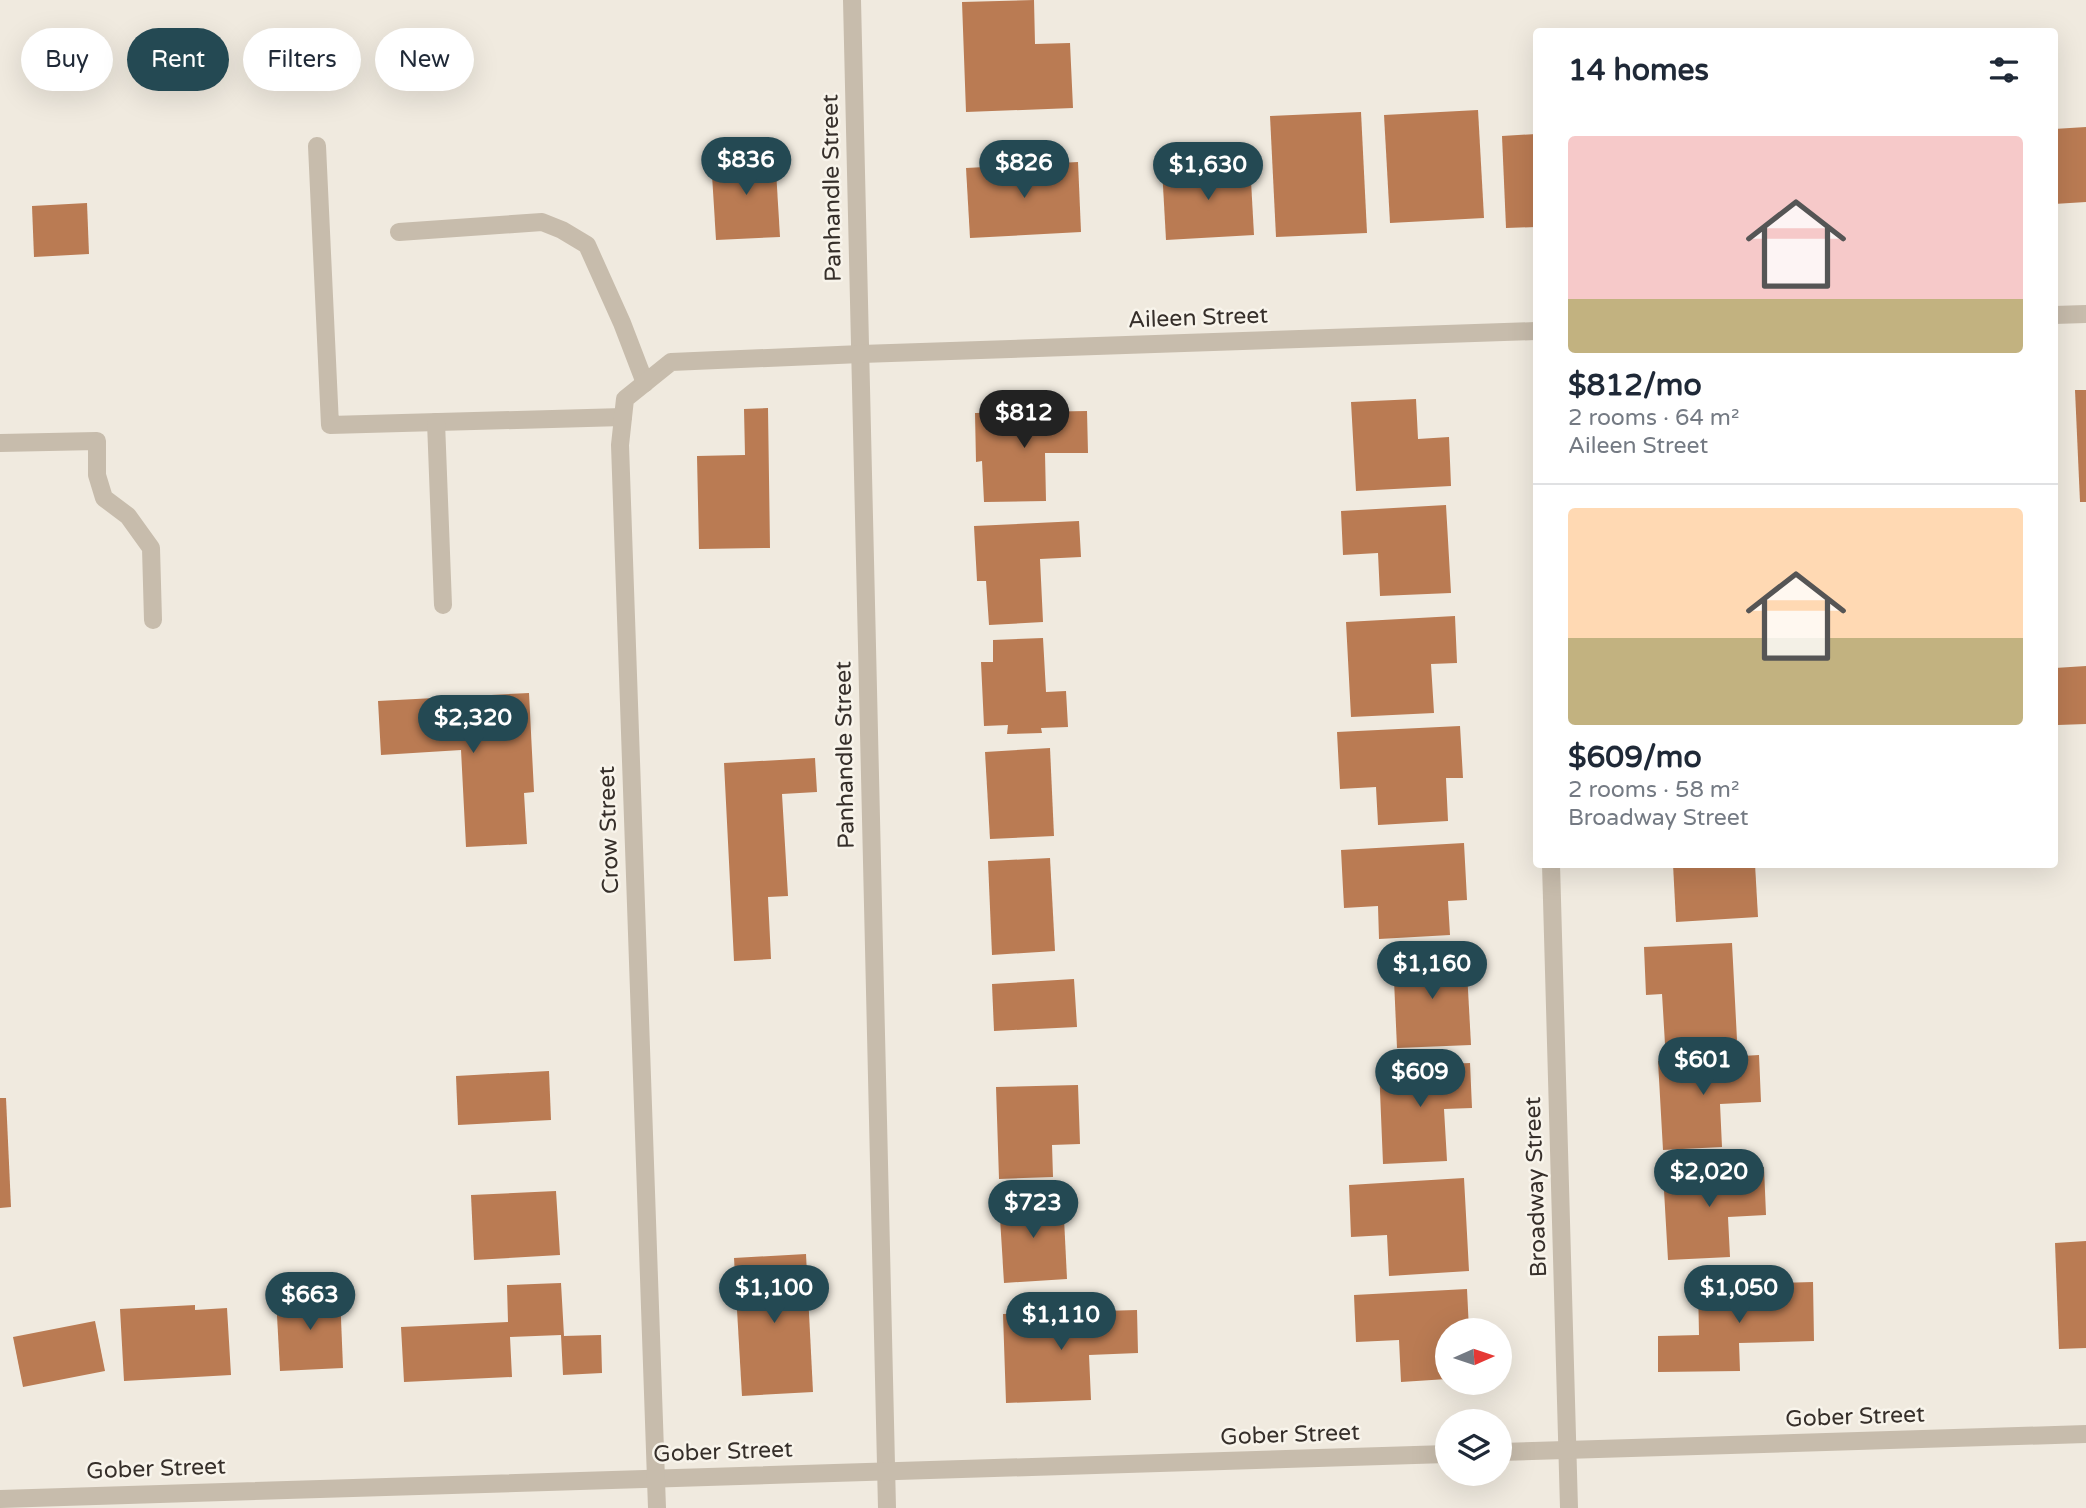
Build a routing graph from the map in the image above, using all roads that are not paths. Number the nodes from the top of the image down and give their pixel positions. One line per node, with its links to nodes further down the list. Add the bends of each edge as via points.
1 (852, 0): 7 (street, Panhandle Street)
2 (317, 146): 10 (street, via 330,425)
3 (399, 232): 8 (street, via 542,222 587,245)
4 (2086, 314): 5 (street)
5 (2058, 315)
6 (1533, 331): 7 (street, Aileen Street)
7 (861, 354): 8 (street, Crow Street, via 671,362); 19 (street, Panhandle Street)
8 (645, 383): 9 (street, Crow Street, via 625,399)
9 (624, 416): 10 (street); 20 (street, Crow Street, via 620,445)
10 (436, 422): 12 (street)
11 (0, 443): 13 (street, via 97,441 97,475 104,498 128,516 151,548)
12 (443, 605)
13 (153, 620)
14 (1551, 868): 16 (street, Broadway Street)
15 (2086, 1434): 16 (street, Gober Street)
16 (1567, 1450): 17 (street, Gober Street); 24 (street, Broadway Street)
17 (1512, 1452)
18 (1435, 1454): 19 (street, Gober Street)
19 (886, 1472): 20 (street, Gober Street); 23 (street, Panhandle Street)
20 (656, 1479): 21 (street, Gober Street); 22 (street, Crow Street)
21 (0, 1499)
22 (657, 1508)
23 (887, 1508)
24 (1569, 1508)

